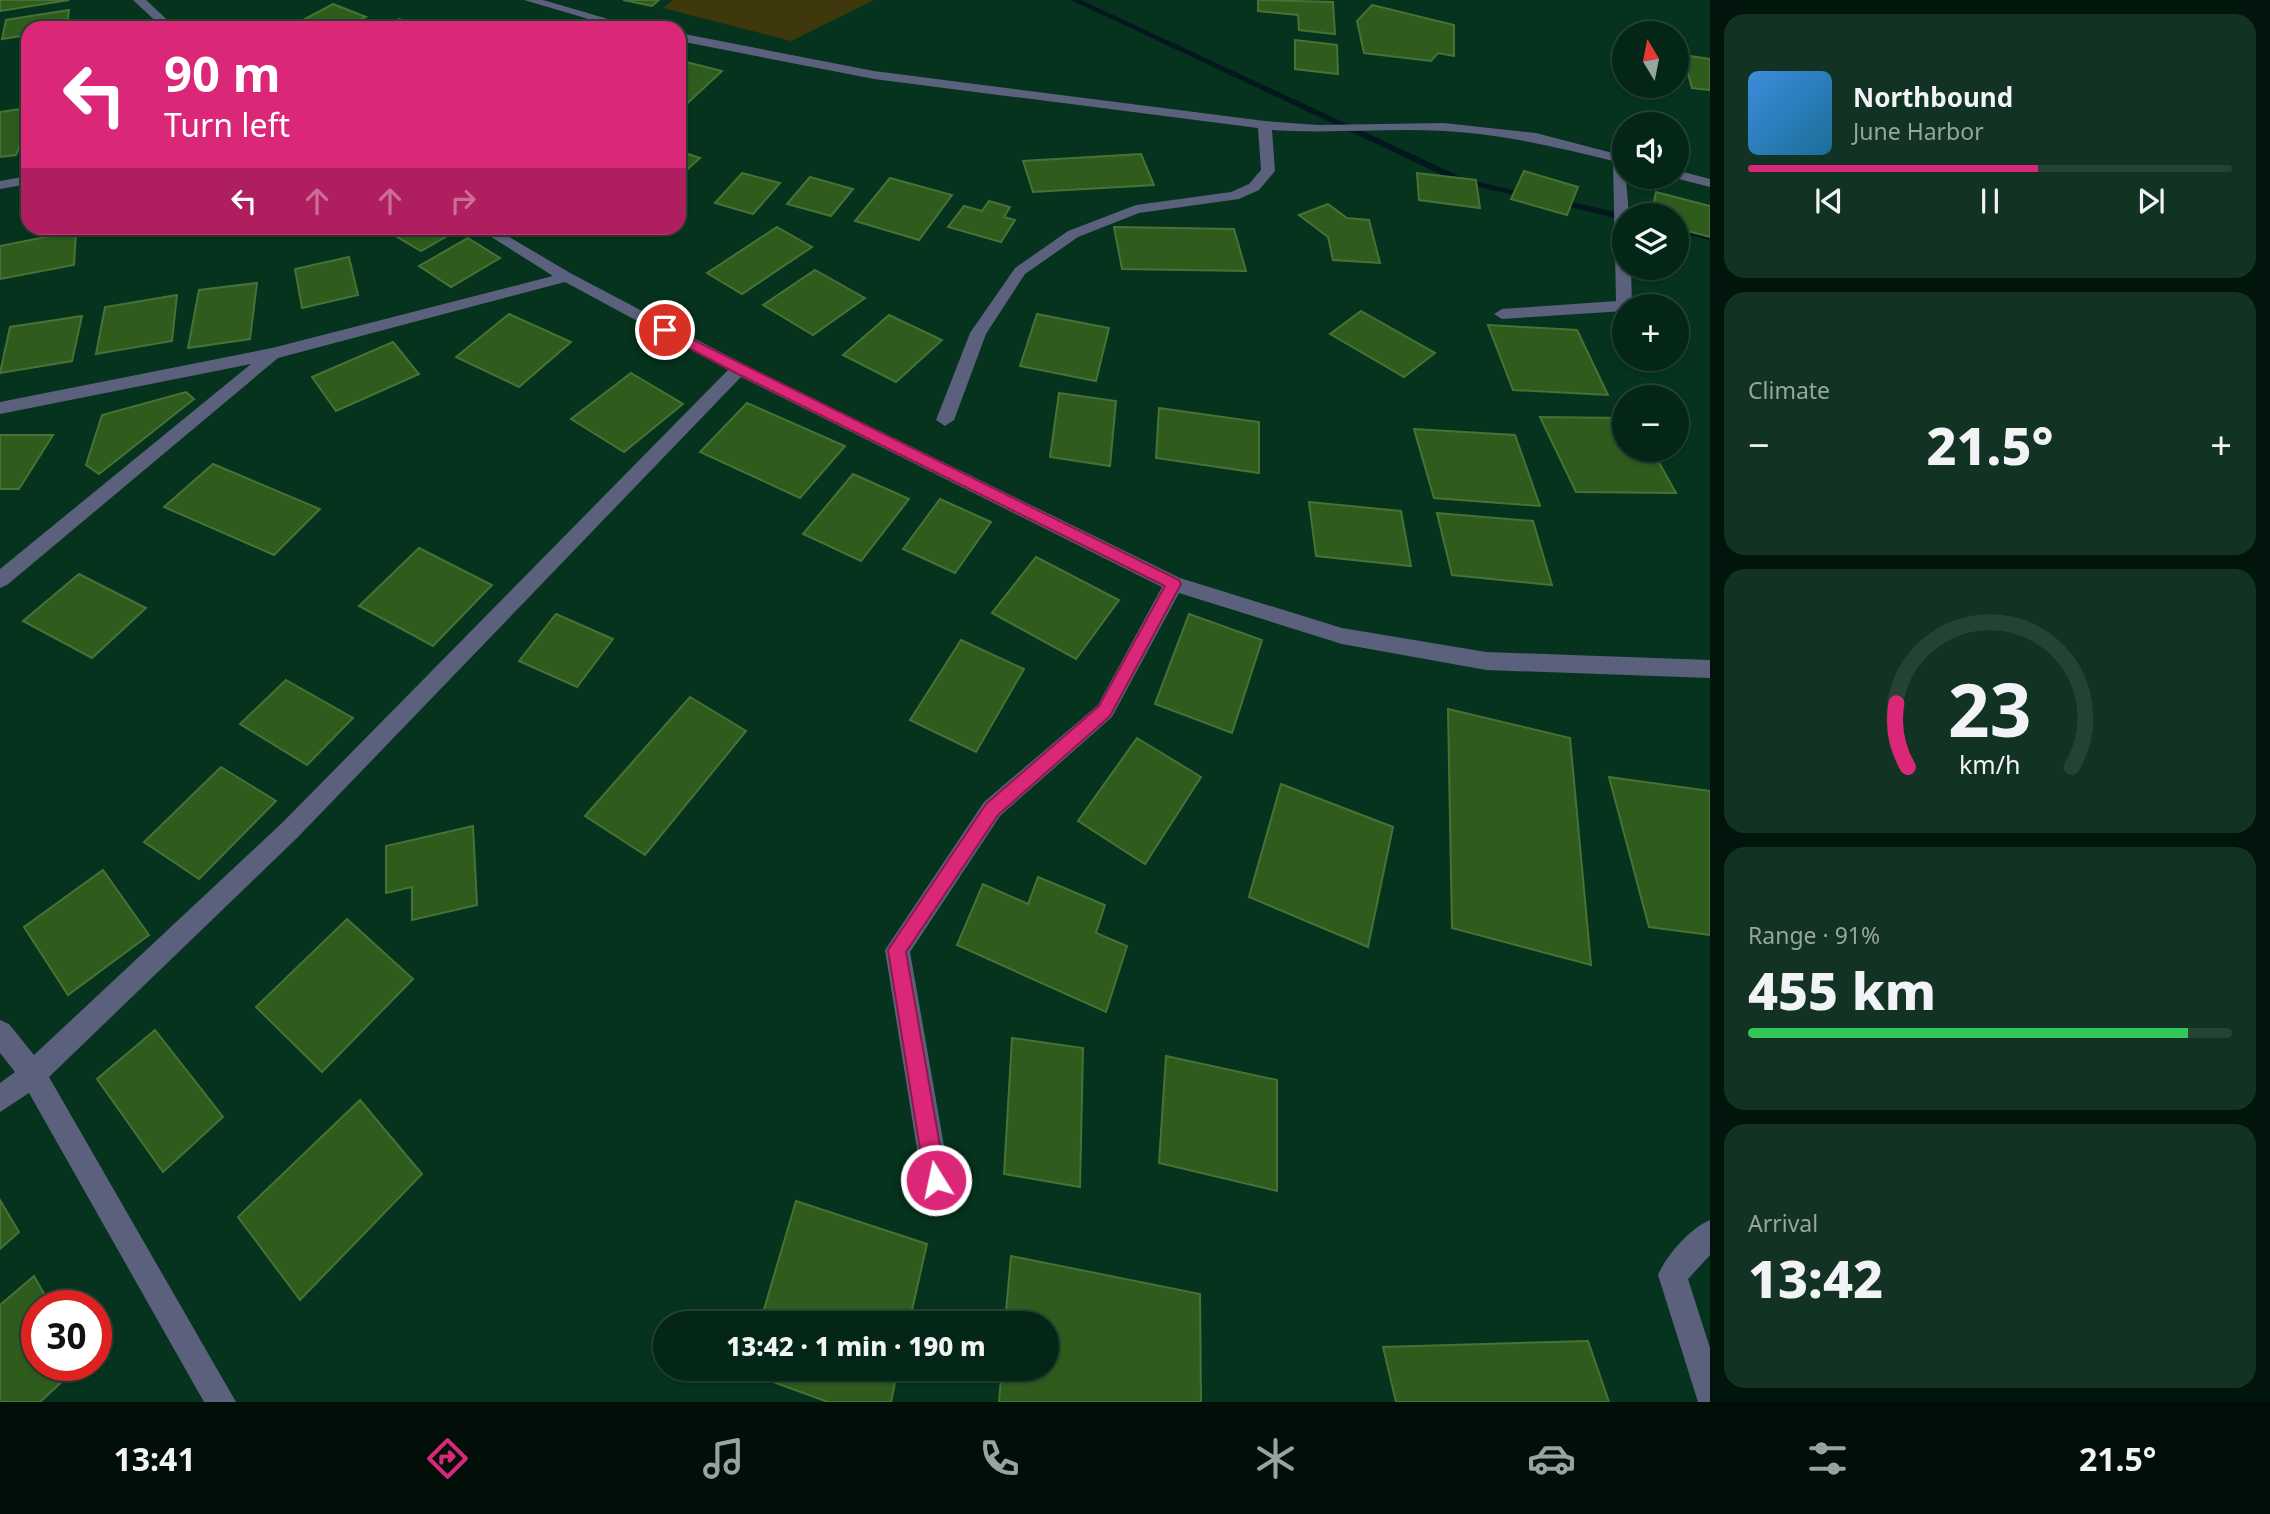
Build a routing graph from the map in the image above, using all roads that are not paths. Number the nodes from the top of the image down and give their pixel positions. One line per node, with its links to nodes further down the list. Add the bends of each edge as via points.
1 (139, 0): 3 (street)
2 (530, 0): 4 (street)
3 (162, 21)
4 (598, 21)
5 (686, 38): 6 (street, via 874,75)
6 (1265, 125): 7 (street, via 1444,127 1536,137); 21 (street, via 1268,171 1254,187 1234,196 1136,209 1073,234 1020,271 978,332)
7 (1612, 157)
8 (1689, 177): 10 (street)
9 (21, 181): 11 (street)
10 (1710, 183)
11 (0, 185)
12 (1622, 189): 15 (street)
13 (496, 235): 14 (street)
14 (567, 277): 18 (street); 19 (street)
15 (1624, 294)
16 (1612, 307): 17 (street)
17 (1502, 314)
18 (272, 354): 20 (street); 22 (street)
19 (739, 369): 23 (street); 26 (street, via 291,829)
20 (0, 408)
21 (945, 420)
22 (0, 580)
23 (1174, 584): 24 (street, via 1342,636 1486,661); 28 (street, via 1105,711 992,809 897,950)
24 (1710, 669)
25 (0, 1033): 26 (street)
26 (33, 1074): 27 (street); 31 (street)
27 (0, 1099)
28 (936, 1180)
29 (1710, 1234): 30 (street, via 1672,1275)
30 (1710, 1394)
31 (221, 1402)

